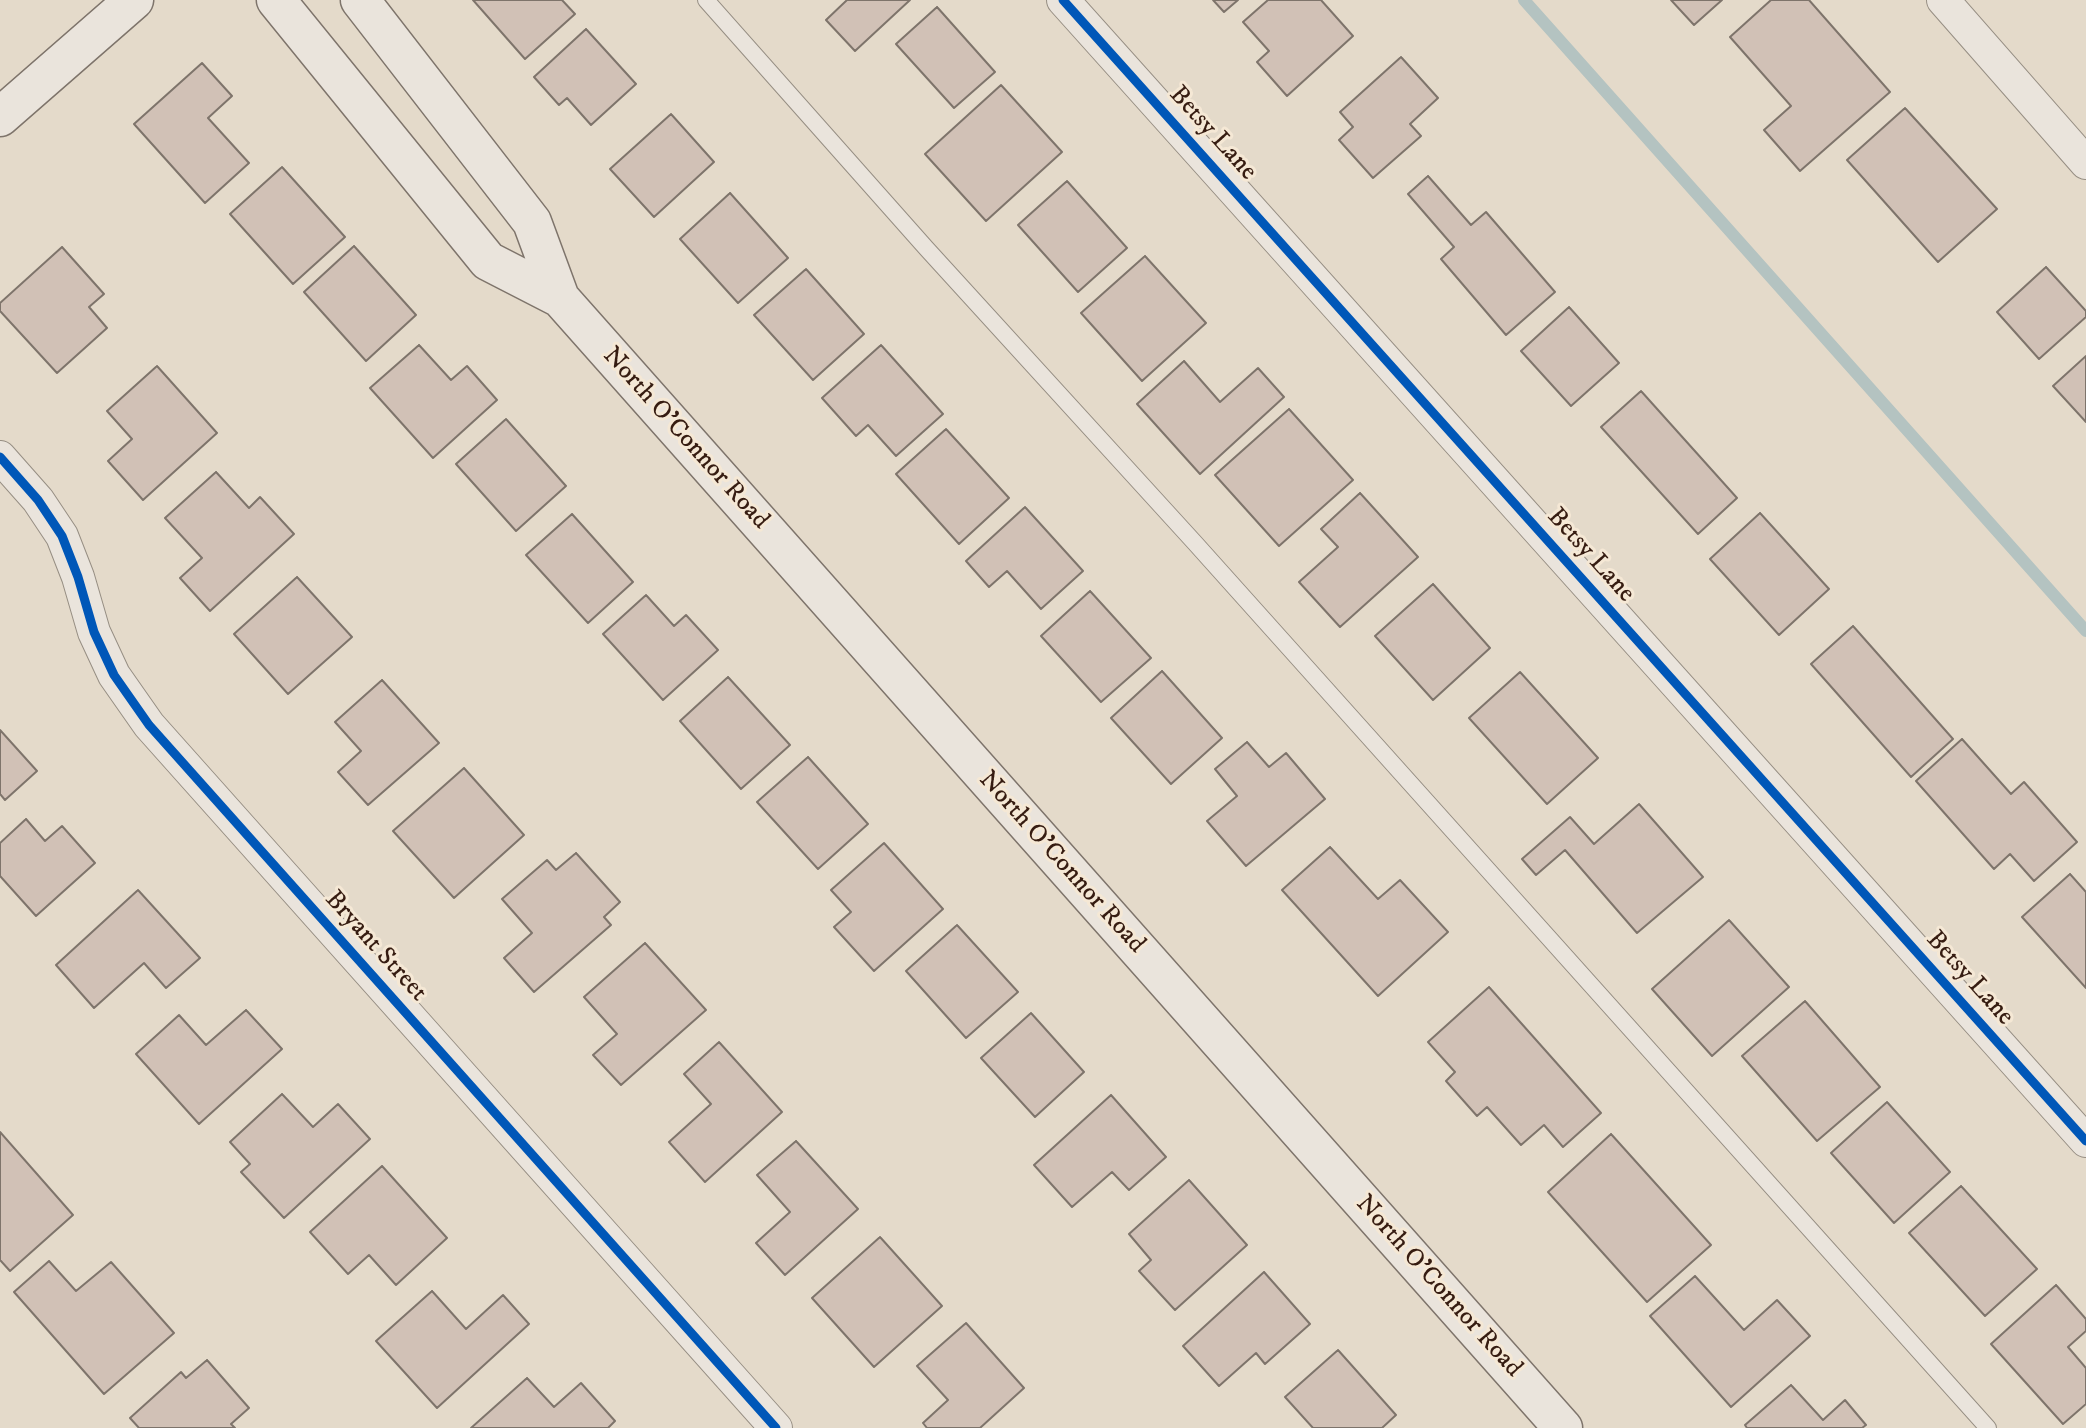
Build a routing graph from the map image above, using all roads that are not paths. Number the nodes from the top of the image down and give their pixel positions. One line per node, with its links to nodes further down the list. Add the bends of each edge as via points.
1 (104, 0): 8 (main road)
2 (134, 0): 8 (main road)
3 (276, 0): 11 (main road, North O'Connor Road, via 488,261)
4 (359, 0): 11 (main road, North O'Connor Road, via 532,222)
5 (706, 0): 16 (lane)
6 (1063, 0): 13 (street, Betsy Lane)
7 (1943, 0): 10 (street)
8 (92, 37): 9 (main road)
9 (0, 117)
10 (2086, 163)
11 (560, 299): 15 (main road, North O'Connor Road)
12 (0, 457): 14 (street, Bryant Street, via 62,536 94,632 114,675 149,725)
13 (2086, 1141)
14 (760, 1422)
15 (1563, 1428)
16 (1988, 1428)

